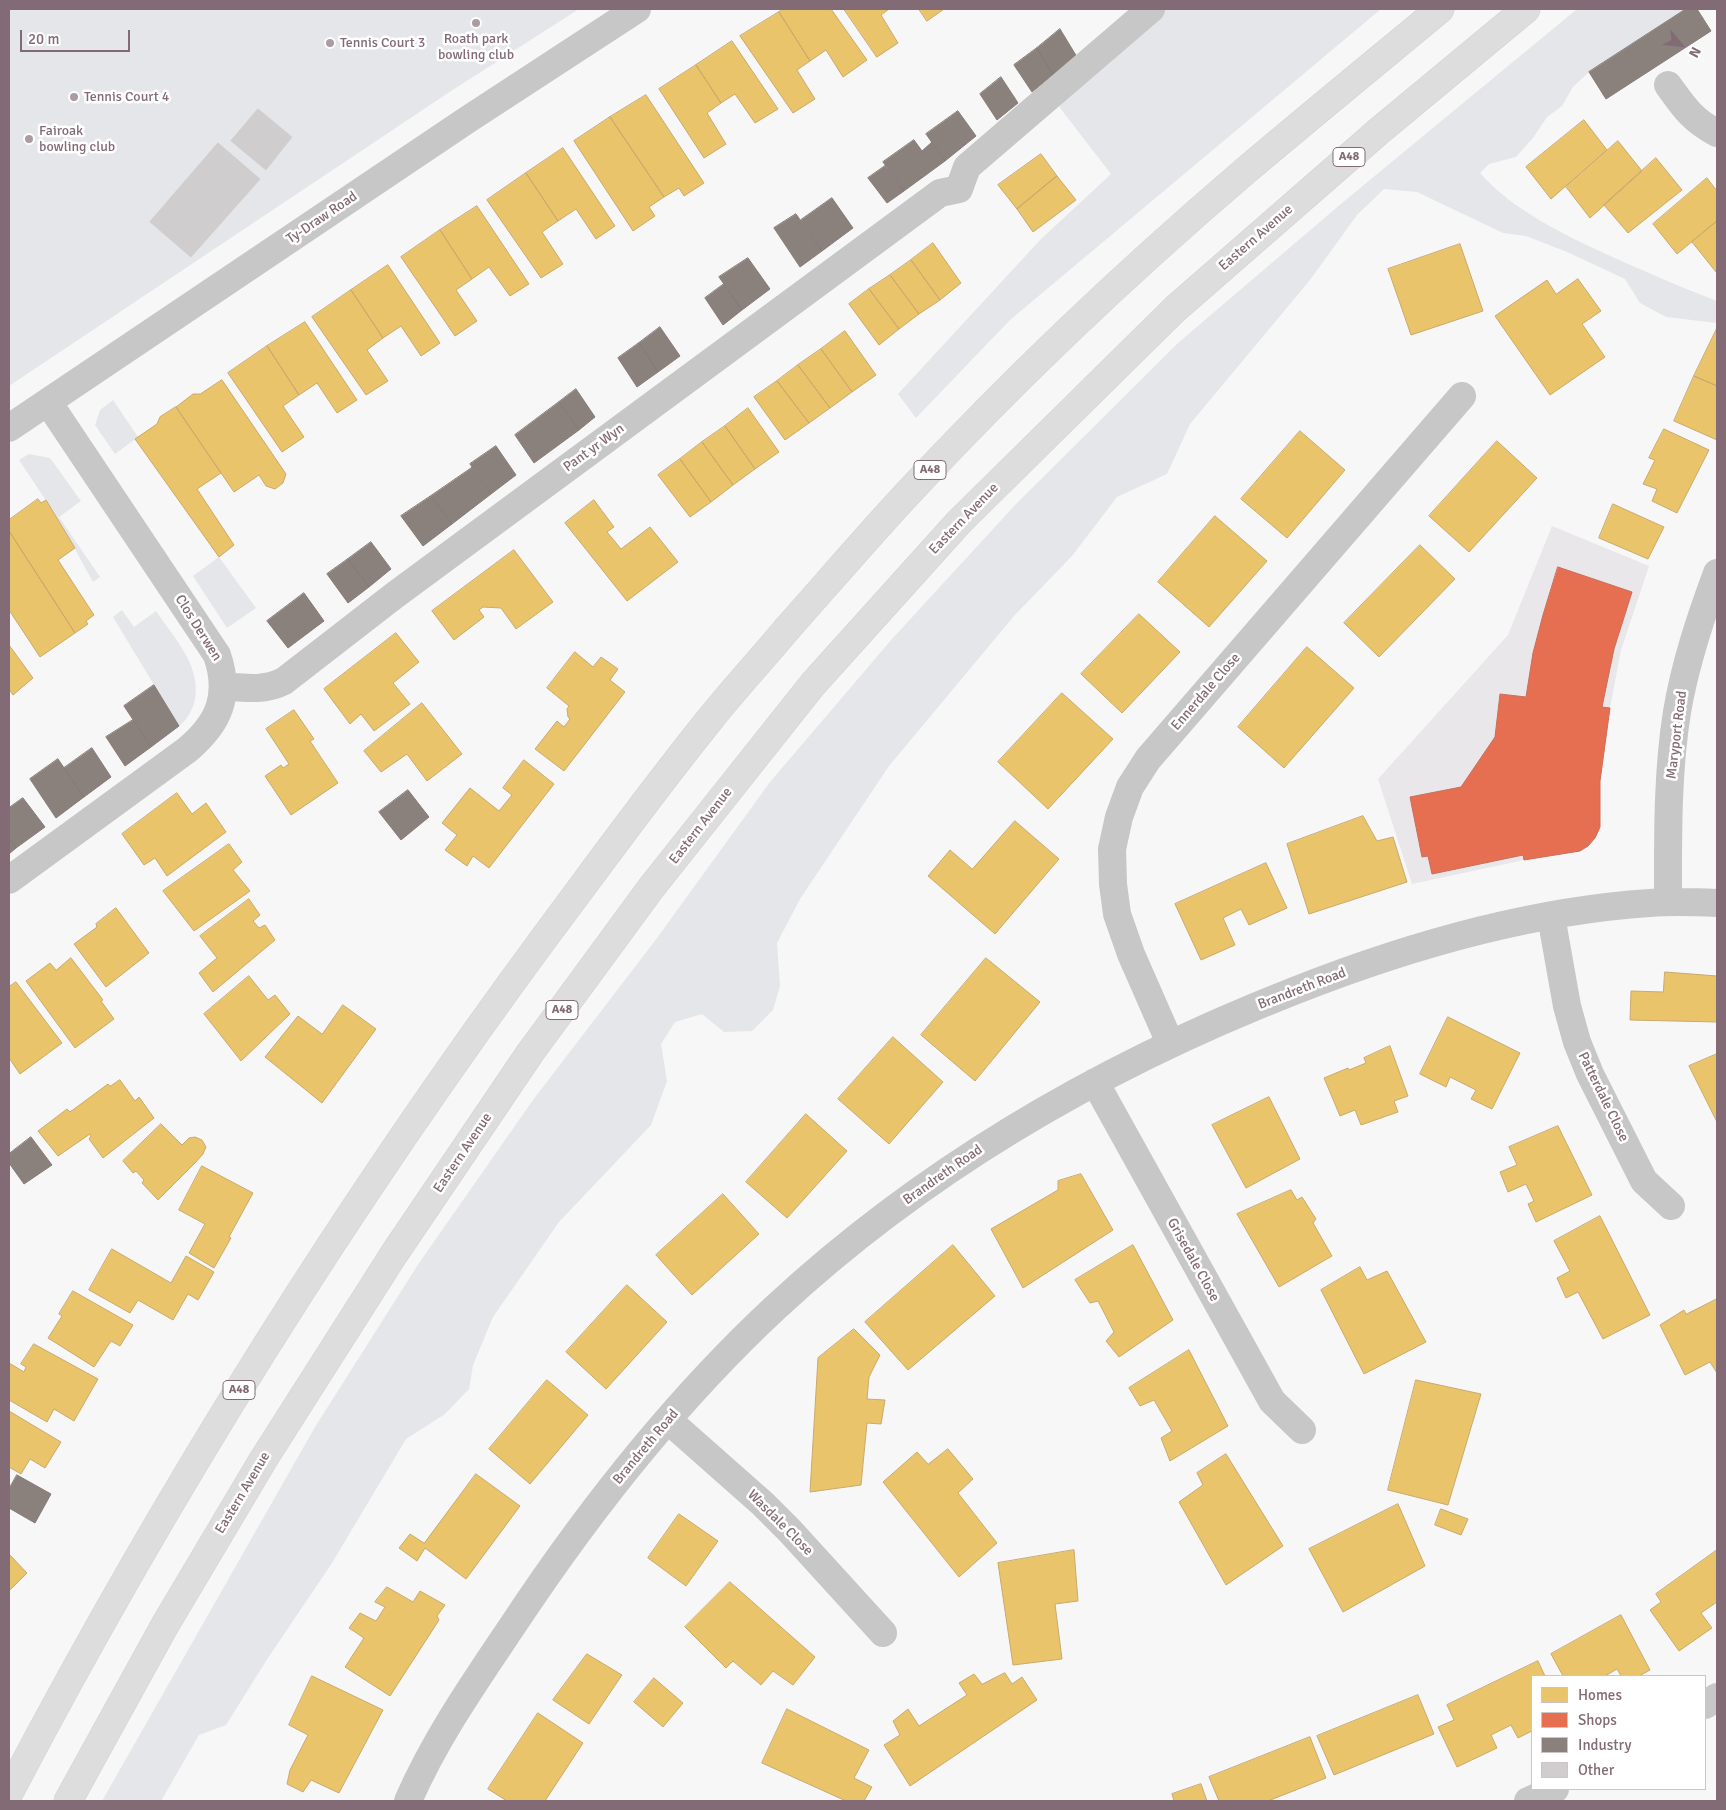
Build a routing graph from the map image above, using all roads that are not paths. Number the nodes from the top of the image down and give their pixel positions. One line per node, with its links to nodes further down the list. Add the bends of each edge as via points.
1 (637, 9): 8 (street, Ty-Draw Road)
2 (1151, 9): 11 (street, Pant yr Wyn, via 974,160 967,167 959,189 940,193 395,595 284,681 264,688)
3 (1440, 9): 24 (highway, A48, via 1242,174 1018,380 908,492 711,718 496,1004 335,1239 189,1471)
4 (1526, 9): 25 (highway, Eastern Avenue / A48, via 1379,130 1175,309 959,522 813,684 651,888 530,1053 394,1254 253,1476 165,1625)
5 (1668, 85): 6 (street, via 1699,123)
6 (1717, 133)
7 (1462, 396): 16 (street, Ennerdale Close, via 1154,752 1130,787 1118,817 1112,849 1117,914)
8 (48, 402): 9 (street, Ty-Draw Road); 11 (street, Clos Derwen, via 217,655)
9 (9, 428)
10 (1717, 573): 13 (street, Maryport Road, via 1698,623 1677,712 1671,775)
11 (224, 686): 12 (street, Clos Derwen, via 215,718 204,736)
12 (9, 880)
13 (1668, 902): 14 (street, Brandreth Road); 15 (street, Brandreth Road, via 1612,906)
14 (1717, 903)
15 (1551, 916): 16 (street, Brandreth Road, via 1395,954 1278,997); 18 (street, Patterdale Close, via 1567,1006 1590,1074 1644,1181)
16 (1170, 1043): 17 (street, Brandreth Road)
17 (1096, 1082): 19 (street, Brandreth Road, via 963,1160 827,1262 741,1341); 20 (street, Grisedale Close, via 1272,1401)
18 (1671, 1206)
19 (668, 1420): 21 (street, Wasdale Close, via 790,1530); 26 (street, Brandreth Road, via 578,1530 538,1587 458,1707)
20 (1302, 1430)
21 (883, 1633)
22 (1717, 1697): 23 (street)
23 (1706, 1704)
24 (9, 1792)
25 (68, 1801)
26 (408, 1801)

